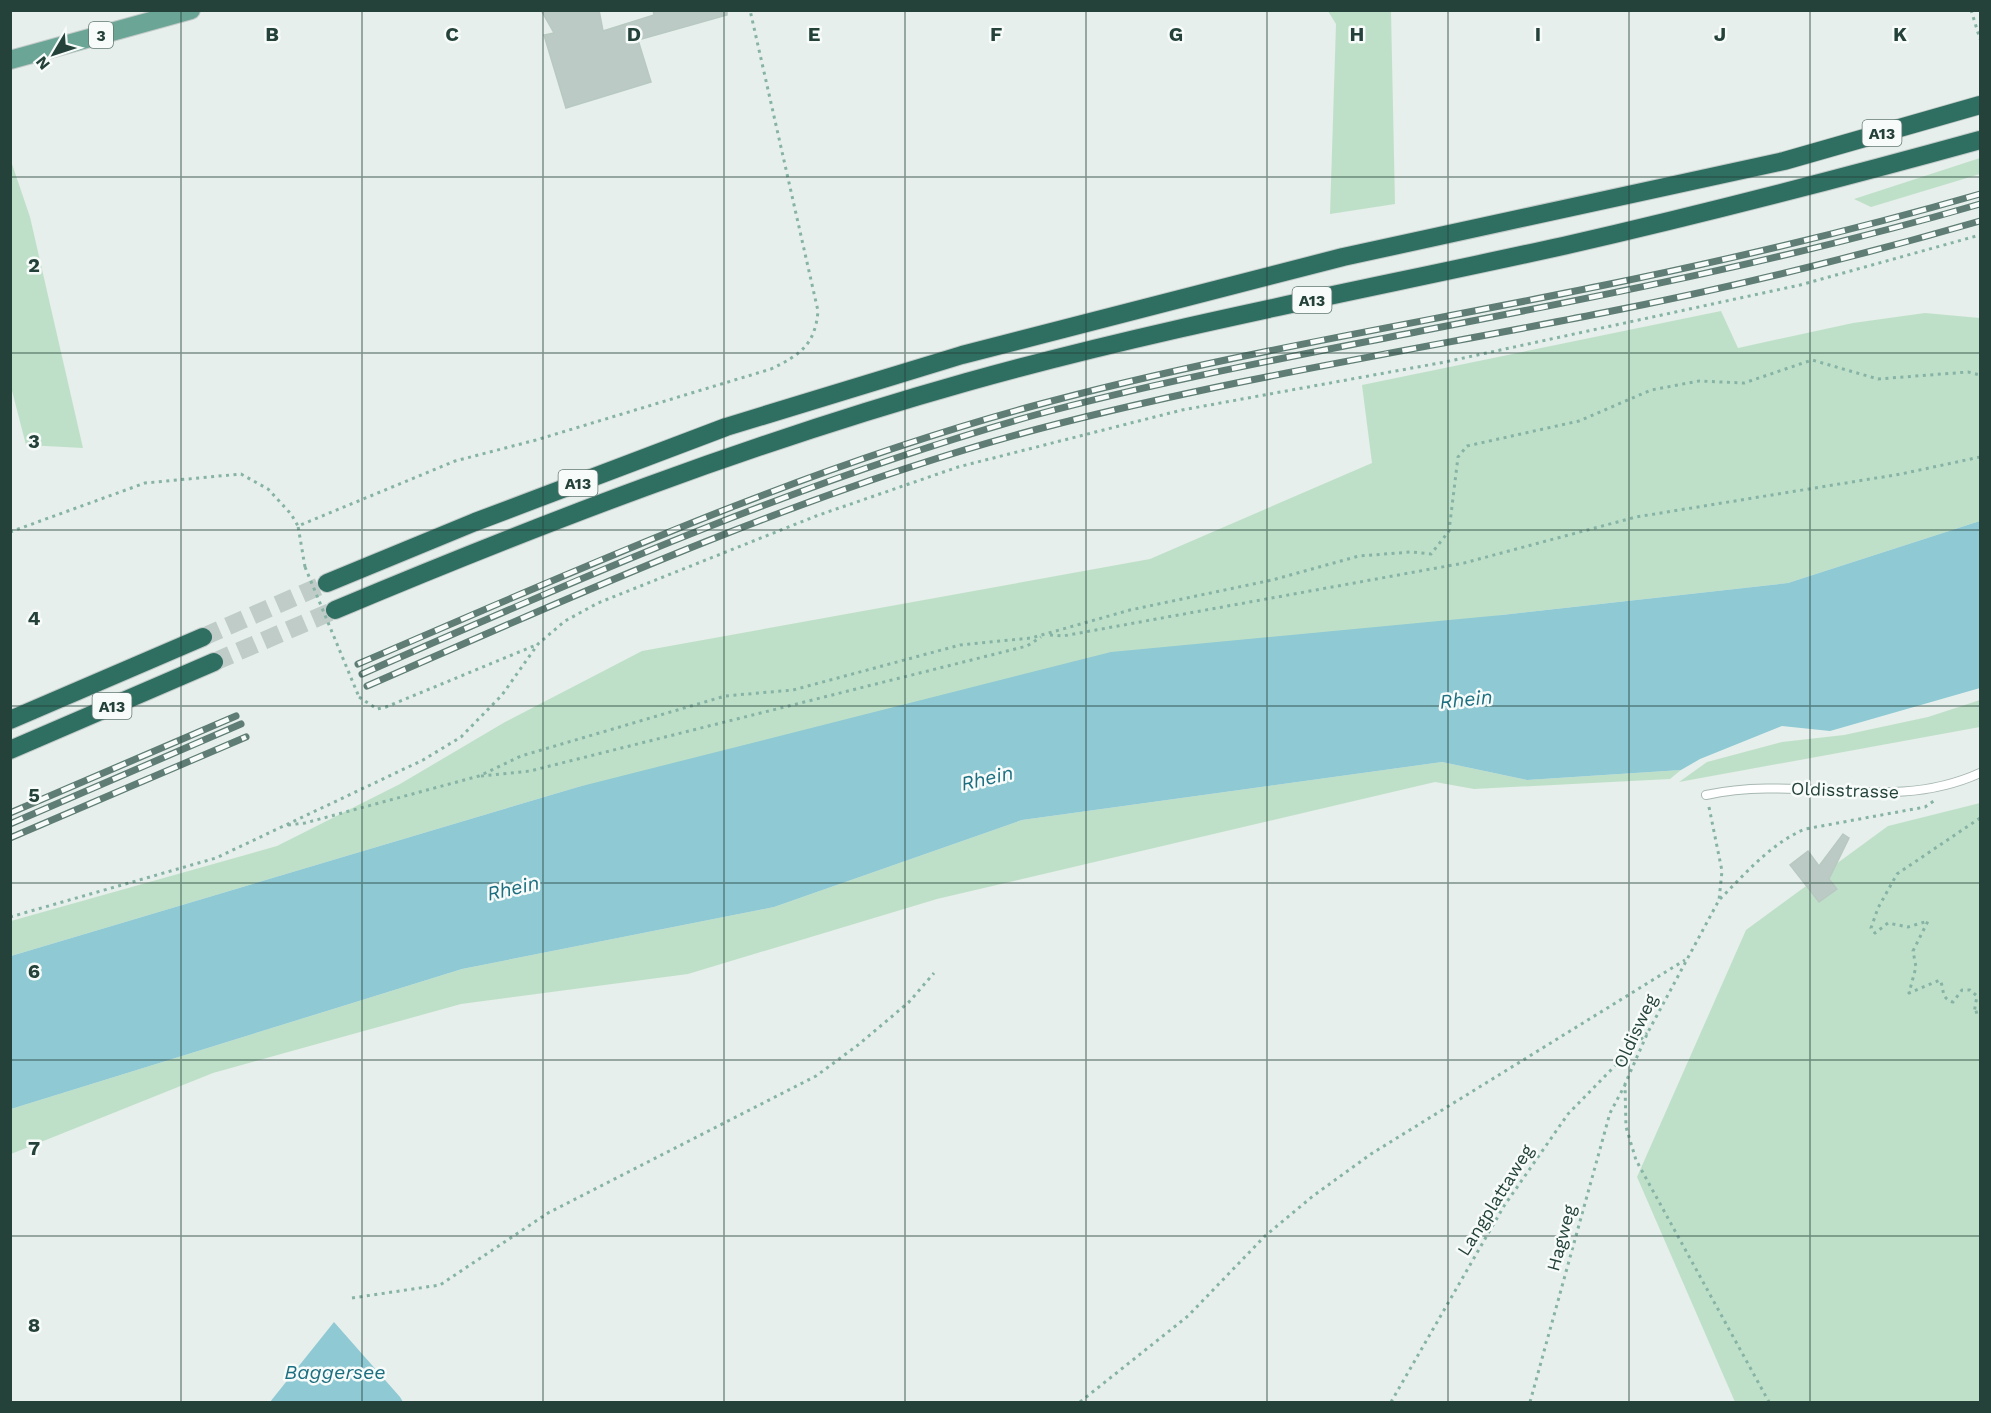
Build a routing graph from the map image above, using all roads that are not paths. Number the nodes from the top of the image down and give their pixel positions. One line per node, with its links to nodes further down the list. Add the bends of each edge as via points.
1 (191, 10): 2 (main road, 3)
2 (10, 60)
3 (1980, 105): 5 (highway, A13, via 1784,161 1343,257 962,355 726,427)
4 (1980, 140): 6 (highway, A13, via 1790,192 1111,345 949,387 734,454 485,547)
5 (327, 583)
6 (335, 610)
7 (203, 637): 9 (highway, A13)
8 (214, 662): 10 (highway, A13)
9 (10, 720)
10 (10, 750)
11 (1980, 773): 12 (lane, Oldisstrasse, via 1960,783 1920,792 1881,794 1802,788 1730,790)
12 (1706, 795)

